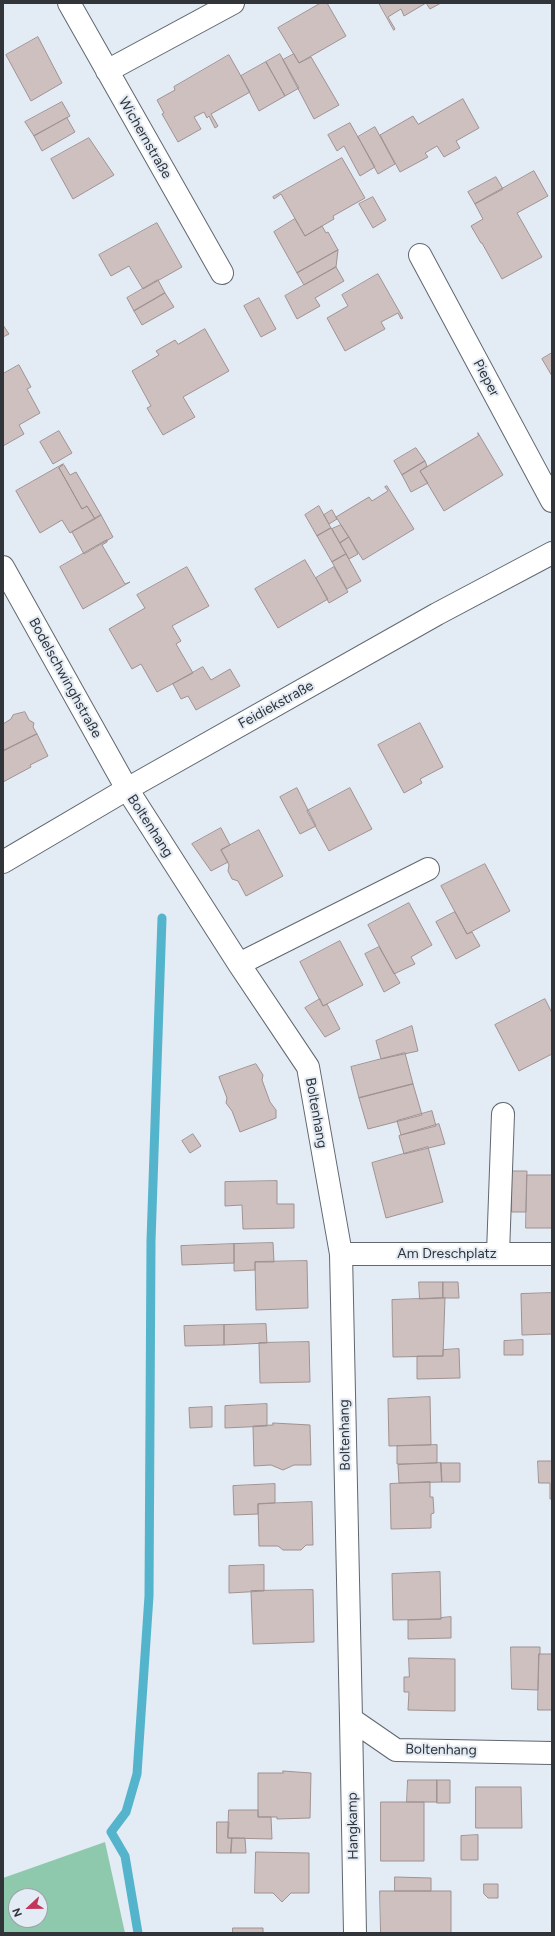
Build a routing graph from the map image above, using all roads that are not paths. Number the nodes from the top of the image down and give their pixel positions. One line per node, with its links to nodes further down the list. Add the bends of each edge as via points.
1 (69, 3): 3 (street, Wichernstraße)
2 (233, 3): 3 (street)
3 (107, 71): 5 (street, Wichernstraße)
4 (420, 255): 6 (street, Pieper)
5 (222, 273)
6 (552, 501)
7 (552, 553): 9 (street, Feidiekstraße, via 437,614)
8 (3, 566): 9 (street, Bodelschwinghstraße)
9 (127, 789): 10 (street, Feidiekstraße); 12 (street, Boltenhang)
10 (3, 862)
11 (428, 869): 12 (street)
12 (239, 964): 15 (street, Boltenhang, via 308,1067)
13 (502, 1114): 14 (street)
14 (498, 1253): 15 (street, Am Dreschplatz); 16 (street, Am Dreschplatz)
15 (341, 1254): 17 (street, Boltenhang)
16 (552, 1254)
17 (351, 1719): 18 (street, Boltenhang, via 396,1750); 19 (street, Hangkamp)
18 (552, 1752)
19 (355, 1933)

